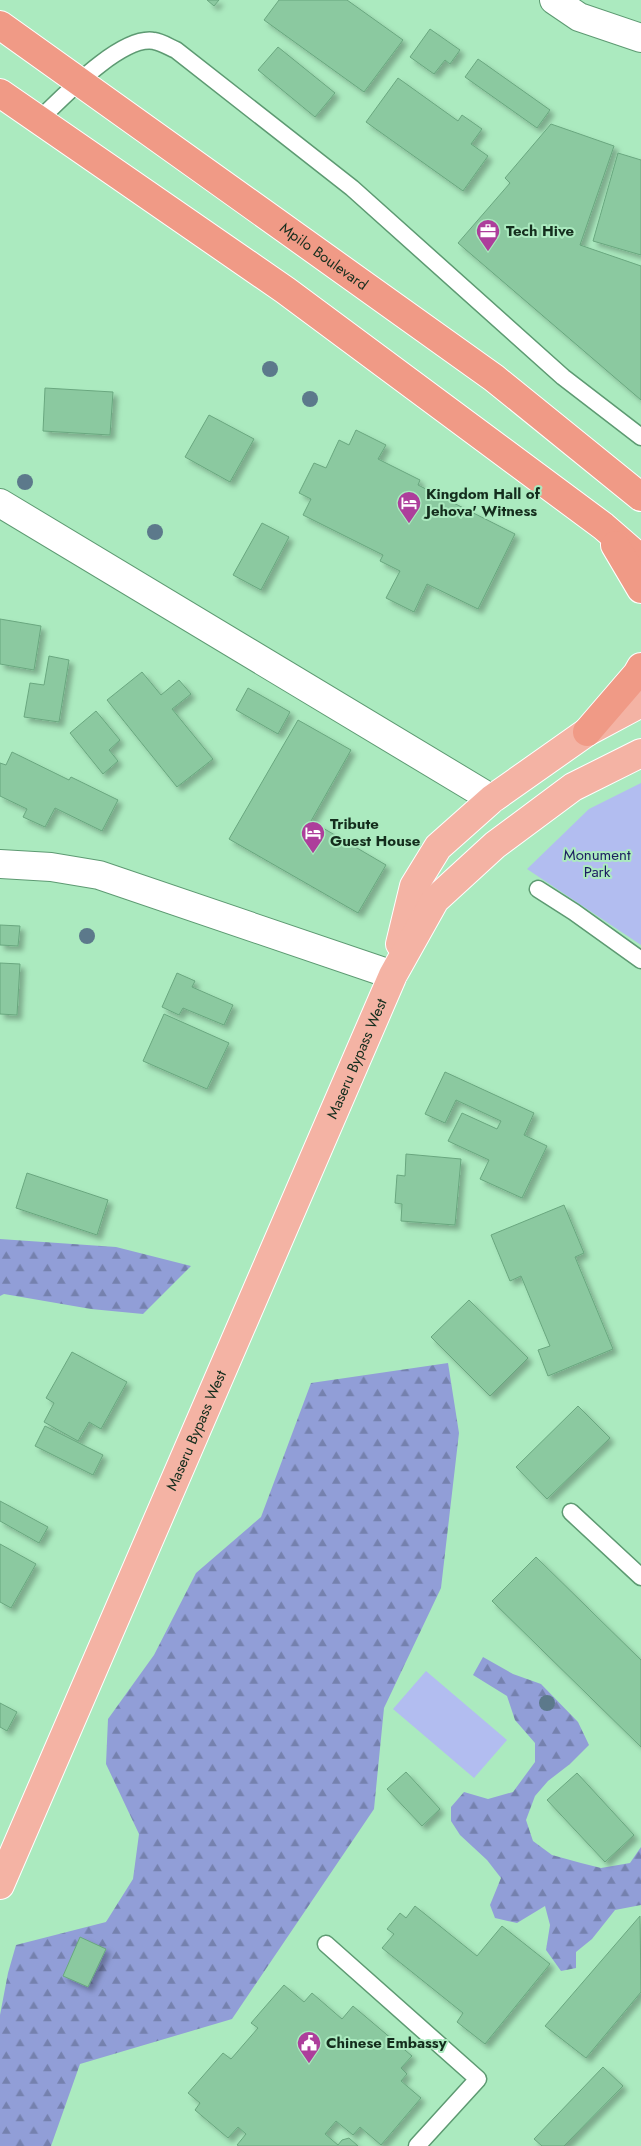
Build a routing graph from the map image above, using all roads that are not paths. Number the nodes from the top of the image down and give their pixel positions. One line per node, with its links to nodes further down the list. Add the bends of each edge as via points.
1 (554, 0): 3 (street, via 579,17)
2 (0, 25): 4 (highway, Mpilo Boulevard)
3 (641, 38)
4 (78, 82): 6 (lane); 7 (lane, via 127,46 141,41 155,41 176,50 352,188 563,378); 8 (highway, Mpilo Boulevard, via 494,378)
5 (0, 92): 6 (highway)
6 (39, 120): 10 (highway, via 285,290)
7 (641, 437)
8 (641, 497)
9 (0, 503): 17 (street)
10 (604, 526): 11 (highway); 12 (highway)
11 (641, 559)
12 (641, 589)
13 (641, 667): 15 (highway)
14 (641, 703): 15 (main road, Maseru Bypass West)
15 (588, 732): 17 (main road, Maseru Bypass West)
16 (641, 753): 21 (main road, Maseru Bypass West, via 573,786 495,845 435,900)
17 (492, 799): 21 (main road, Maseru Bypass West, via 438,847 414,886)
18 (0, 864): 21 (street, via 51,867 99,875)
19 (538, 890): 20 (lane)
20 (641, 960)
21 (393, 975): 24 (main road, Maseru Bypass West)
22 (571, 1512): 23 (lane)
23 (641, 1577)
24 (0, 1885)
25 (326, 1944): 26 (lane, via 478,2079)
26 (417, 2146)

